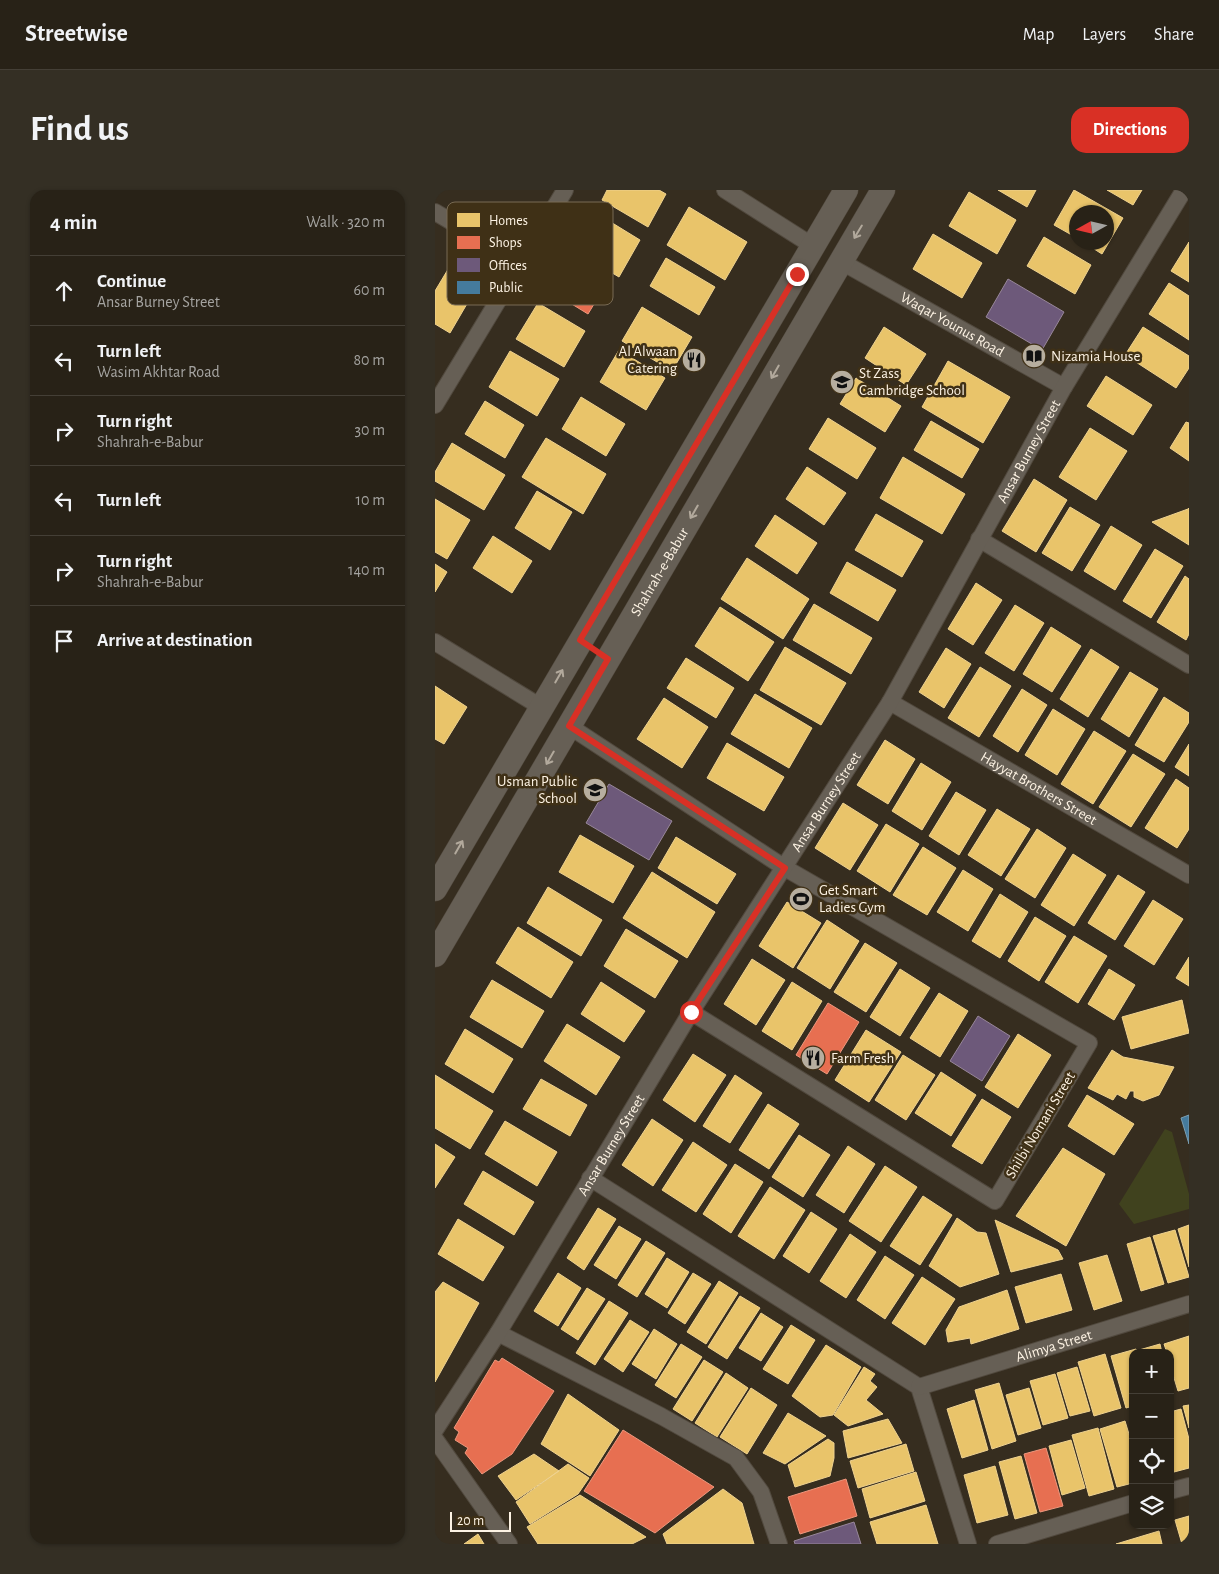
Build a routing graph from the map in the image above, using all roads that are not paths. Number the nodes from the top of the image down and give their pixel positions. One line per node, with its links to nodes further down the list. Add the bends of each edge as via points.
1 (565, 190): 6 (street)
2 (725, 190): 9 (street)
3 (846, 190): 9 (main road)
4 (883, 190): 10 (main road, Shahrah-e-Babur, one-way to 10)
5 (1184, 190): 12 (street, Ansar Burney Street)
6 (558, 202)
7 (435, 212): 8 (street)
8 (447, 219)
9 (813, 246): 15 (main road)
10 (840, 261): 12 (street, Waqar Younus Road); 17 (main road, Shahrah-e-Babur, one-way to 17)
11 (496, 305): 13 (street)
12 (1064, 388): 14 (street, Ansar Burney Street)
13 (435, 405)
14 (979, 539): 18 (street); 19 (street, Ansar Burney Street)
15 (580, 640): 17 (main road); 20 (main road, one-way to 15)
16 (435, 642): 20 (street)
17 (608, 659): 21 (main road, Shahrah-e-Babur)
18 (1189, 665)
19 (890, 702): 22 (street, Ansar Burney Street); 23 (street, Hayyat Brothers Street)
20 (541, 707): 24 (main road, one-way to 20)
21 (569, 726): 22 (street); 25 (main road, Shahrah-e-Babur, one-way to 25)
22 (785, 868): 26 (street, Ansar Burney Street); 26 (street, Shilbi Nomani Street, via 1089,1043 995,1201)
23 (1189, 875)
24 (435, 889)
25 (435, 955)
26 (691, 1012): 27 (street, Ansar Burney Street)
27 (590, 1178): 29 (street, Ansar Burney Street); 30 (street)
28 (1189, 1304): 30 (street, Alimya Street)
29 (498, 1333): 31 (street, Ansar Burney Street); 37 (street, via 736,1458 761,1492)
30 (919, 1388): 38 (street)
31 (435, 1430)
32 (435, 1439): 36 (street)
33 (1189, 1486): 34 (street)
34 (1174, 1491)
35 (1129, 1504): 39 (street)
36 (509, 1544)
37 (779, 1544)
38 (968, 1544)
39 (997, 1544)

